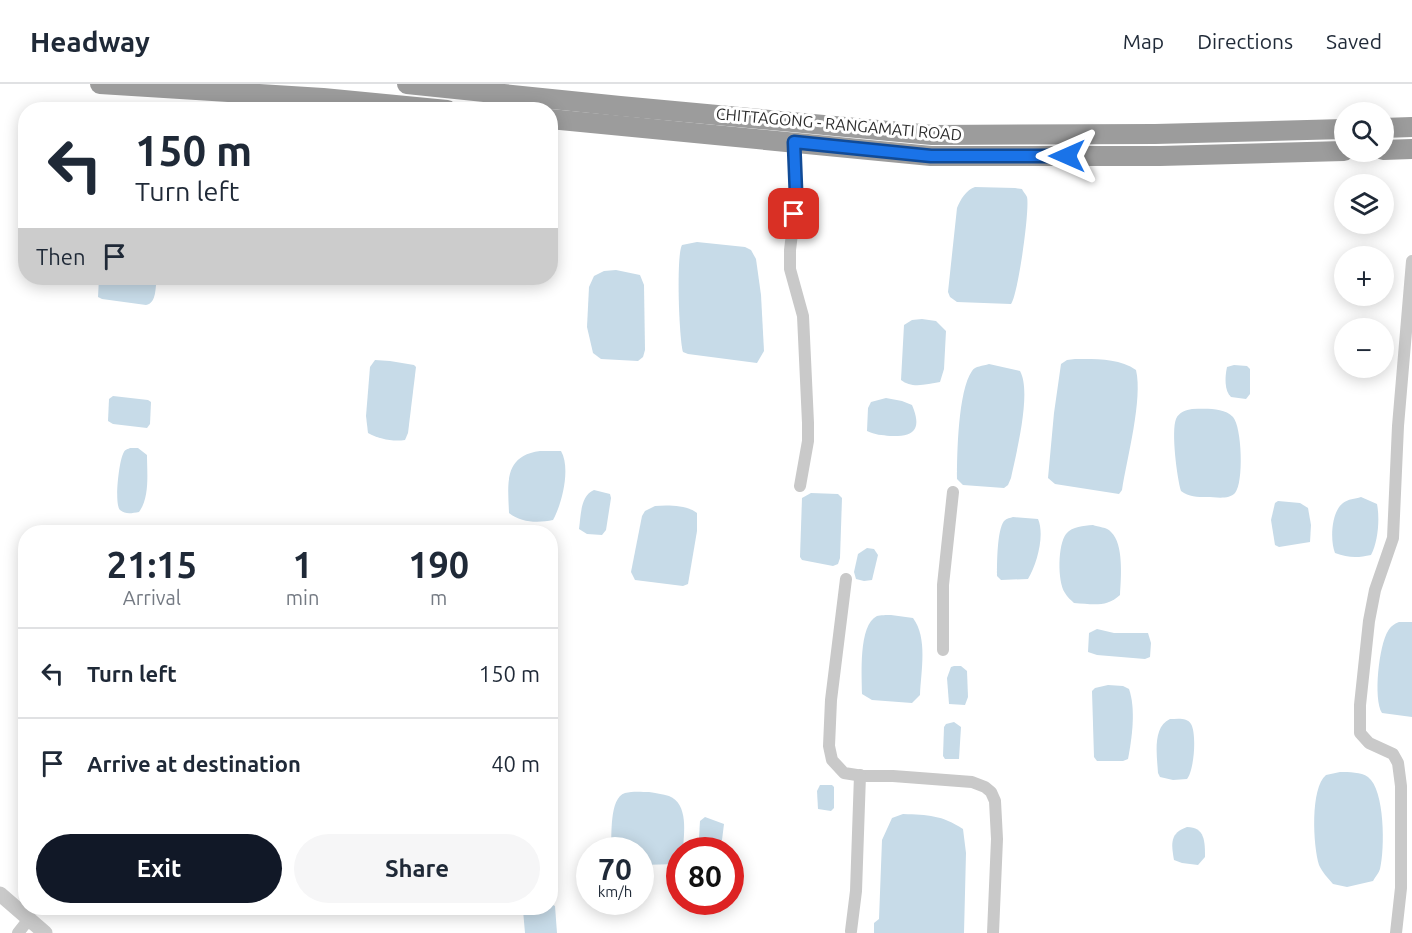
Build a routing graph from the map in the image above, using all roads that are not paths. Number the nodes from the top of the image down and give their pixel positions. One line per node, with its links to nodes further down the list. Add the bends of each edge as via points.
1 (100, 84): 4 (highway)
2 (407, 84): 3 (highway, CHITTAGONG - RANGAMATI ROAD)
3 (470, 87): 8 (highway, CHITTAGONG - RANGAMATI ROAD, via 620,106 932,135)
4 (364, 102)
5 (558, 120): 9 (highway, CHITTAGONG - RANGAMATI ROAD)
6 (1412, 127): 7 (highway)
7 (1394, 128)
8 (1334, 129)
9 (794, 142): 12 (highway, CHITTAGONG - RANGAMATI ROAD, via 931,156); 14 (street, via 796,193 790,269 802,316 808,423)
10 (1412, 149): 11 (highway)
11 (1394, 150)
12 (1334, 151)
13 (1412, 261): 27 (street, via 1393,538 1369,621 1360,705 1360,733 1369,743 1394,754 1398,763 1401,888)
14 (800, 486)
15 (953, 492): 17 (street, via 943,585)
16 (846, 579): 18 (street, via 829,746 832,760 844,772)
17 (943, 650)
18 (860, 776): 23 (street); 26 (street, via 972,782 991,792 997,839)
19 (0, 894): 20 (street)
20 (18, 910)
21 (24, 915): 22 (street)
22 (29, 919): 24 (street); 25 (street)
23 (851, 931)
24 (18, 933)
25 (45, 933)
26 (993, 933)
27 (1396, 933)

